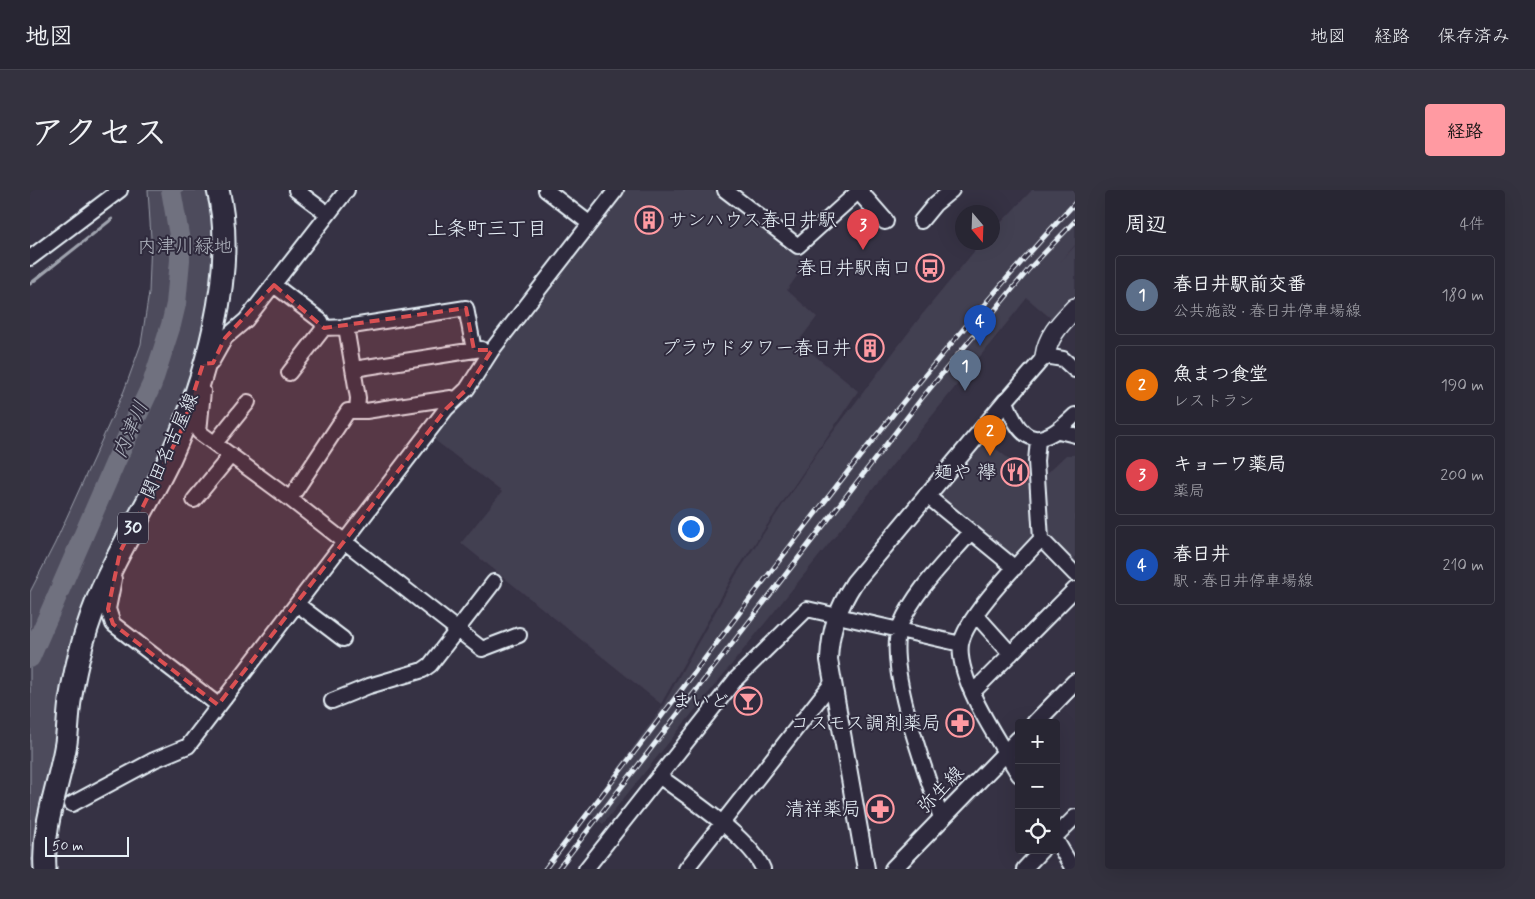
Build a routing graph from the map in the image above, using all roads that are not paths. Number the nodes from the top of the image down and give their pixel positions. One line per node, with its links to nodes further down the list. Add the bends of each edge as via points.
1 (120, 190): 14 (street)
2 (218, 190): 24 (main road, 関田名古屋線 / 30, via 223,221 223,264 217,310)
3 (296, 190): 10 (street)
4 (347, 190): 10 (street)
5 (546, 190): 13 (street)
6 (616, 190): 13 (street)
7 (725, 190): 8 (street, via 798,246)
8 (859, 190): 11 (street)
9 (952, 190): 12 (street)
10 (328, 214): 15 (street)
11 (885, 221)
12 (921, 221)
13 (589, 223): 20 (street)
14 (30, 258)
15 (274, 285): 18 (street, via 320,321); 24 (street, via 246,320 224,338 212,363)
16 (1075, 308): 21 (main road, via 1052,334)
17 (346, 327): 18 (street); 19 (street, via 466,308); 22 (street)
18 (324, 328): 25 (street)
19 (474, 350): 20 (street); 22 (street)
20 (492, 350): 26 (street)
21 (1045, 356): 23 (street, via 1063,359); 28 (street)
22 (354, 369): 29 (street)
23 (1075, 370)
24 (201, 372): 34 (street, via 203,390 199,432); 42 (main road, 関田名古屋線 / 30, via 169,458)
25 (289, 372)
26 (456, 400): 29 (street); 41 (street)
27 (248, 402): 34 (street)
28 (1006, 402): 33 (street, via 1012,419 1027,436); 36 (street)
29 (357, 410): 37 (street, via 348,411)
30 (1075, 415): 31 (street)
31 (1058, 431): 32 (street); 33 (street)
32 (1075, 435)
33 (1038, 440): 40 (street, via 1036,460)
34 (216, 443): 35 (street)
35 (231, 456): 37 (street); 38 (street)
36 (926, 496): 39 (street); 48 (street, via 854,583)
37 (290, 499): 41 (street)
38 (194, 500)
39 (971, 532): 43 (street); 51 (street, via 915,599)
40 (1041, 538): 43 (street); 44 (street)
41 (345, 542): 47 (street); 50 (street)
42 (120, 552): 60 (street, via 108,609 113,624); 73 (main road, 関田名古屋線 / 30, via 91,617 78,662 66,742 47,817)
43 (1015, 568): 49 (street)
44 (1075, 574)
45 (494, 582): 50 (street)
46 (1075, 589): 55 (street)
47 (297, 604): 53 (street); 60 (street)
48 (836, 615): 51 (street); 57 (street, via 830,640); 65 (street, via 807,609 792,622 736,679)
49 (976, 615): 54 (street); 55 (street)
50 (458, 629): 52 (street, via 482,649); 59 (street, via 423,670)
51 (899, 629): 54 (street); 68 (street, via 898,681)
52 (519, 635)
53 (343, 639)
54 (962, 644): 58 (street, via 965,678)
55 (1011, 654): 58 (street)
56 (1075, 682): 61 (street)
57 (832, 683): 69 (street); 77 (street)
58 (972, 692): 63 (street)
59 (332, 701)
60 (218, 705): 66 (street, via 188,746 154,760)
61 (1039, 719)
62 (1015, 743): 63 (street, 弥生線)
63 (1006, 752): 64 (street); 68 (street, 弥生線)
64 (1015, 768)
65 (659, 776): 69 (street); 74 (street)
66 (72, 804)
67 (1075, 817): 70 (street)
68 (942, 818): 78 (street, 弥生線)
69 (721, 824): 75 (street); 76 (street, via 745,843)
70 (1060, 834)
71 (1060, 845): 80 (street)
72 (1038, 854): 79 (street)
73 (45, 869)
74 (586, 869)
75 (686, 869)
76 (763, 869)
77 (866, 869)
78 (893, 869)
79 (1024, 869)
80 (1073, 869)

